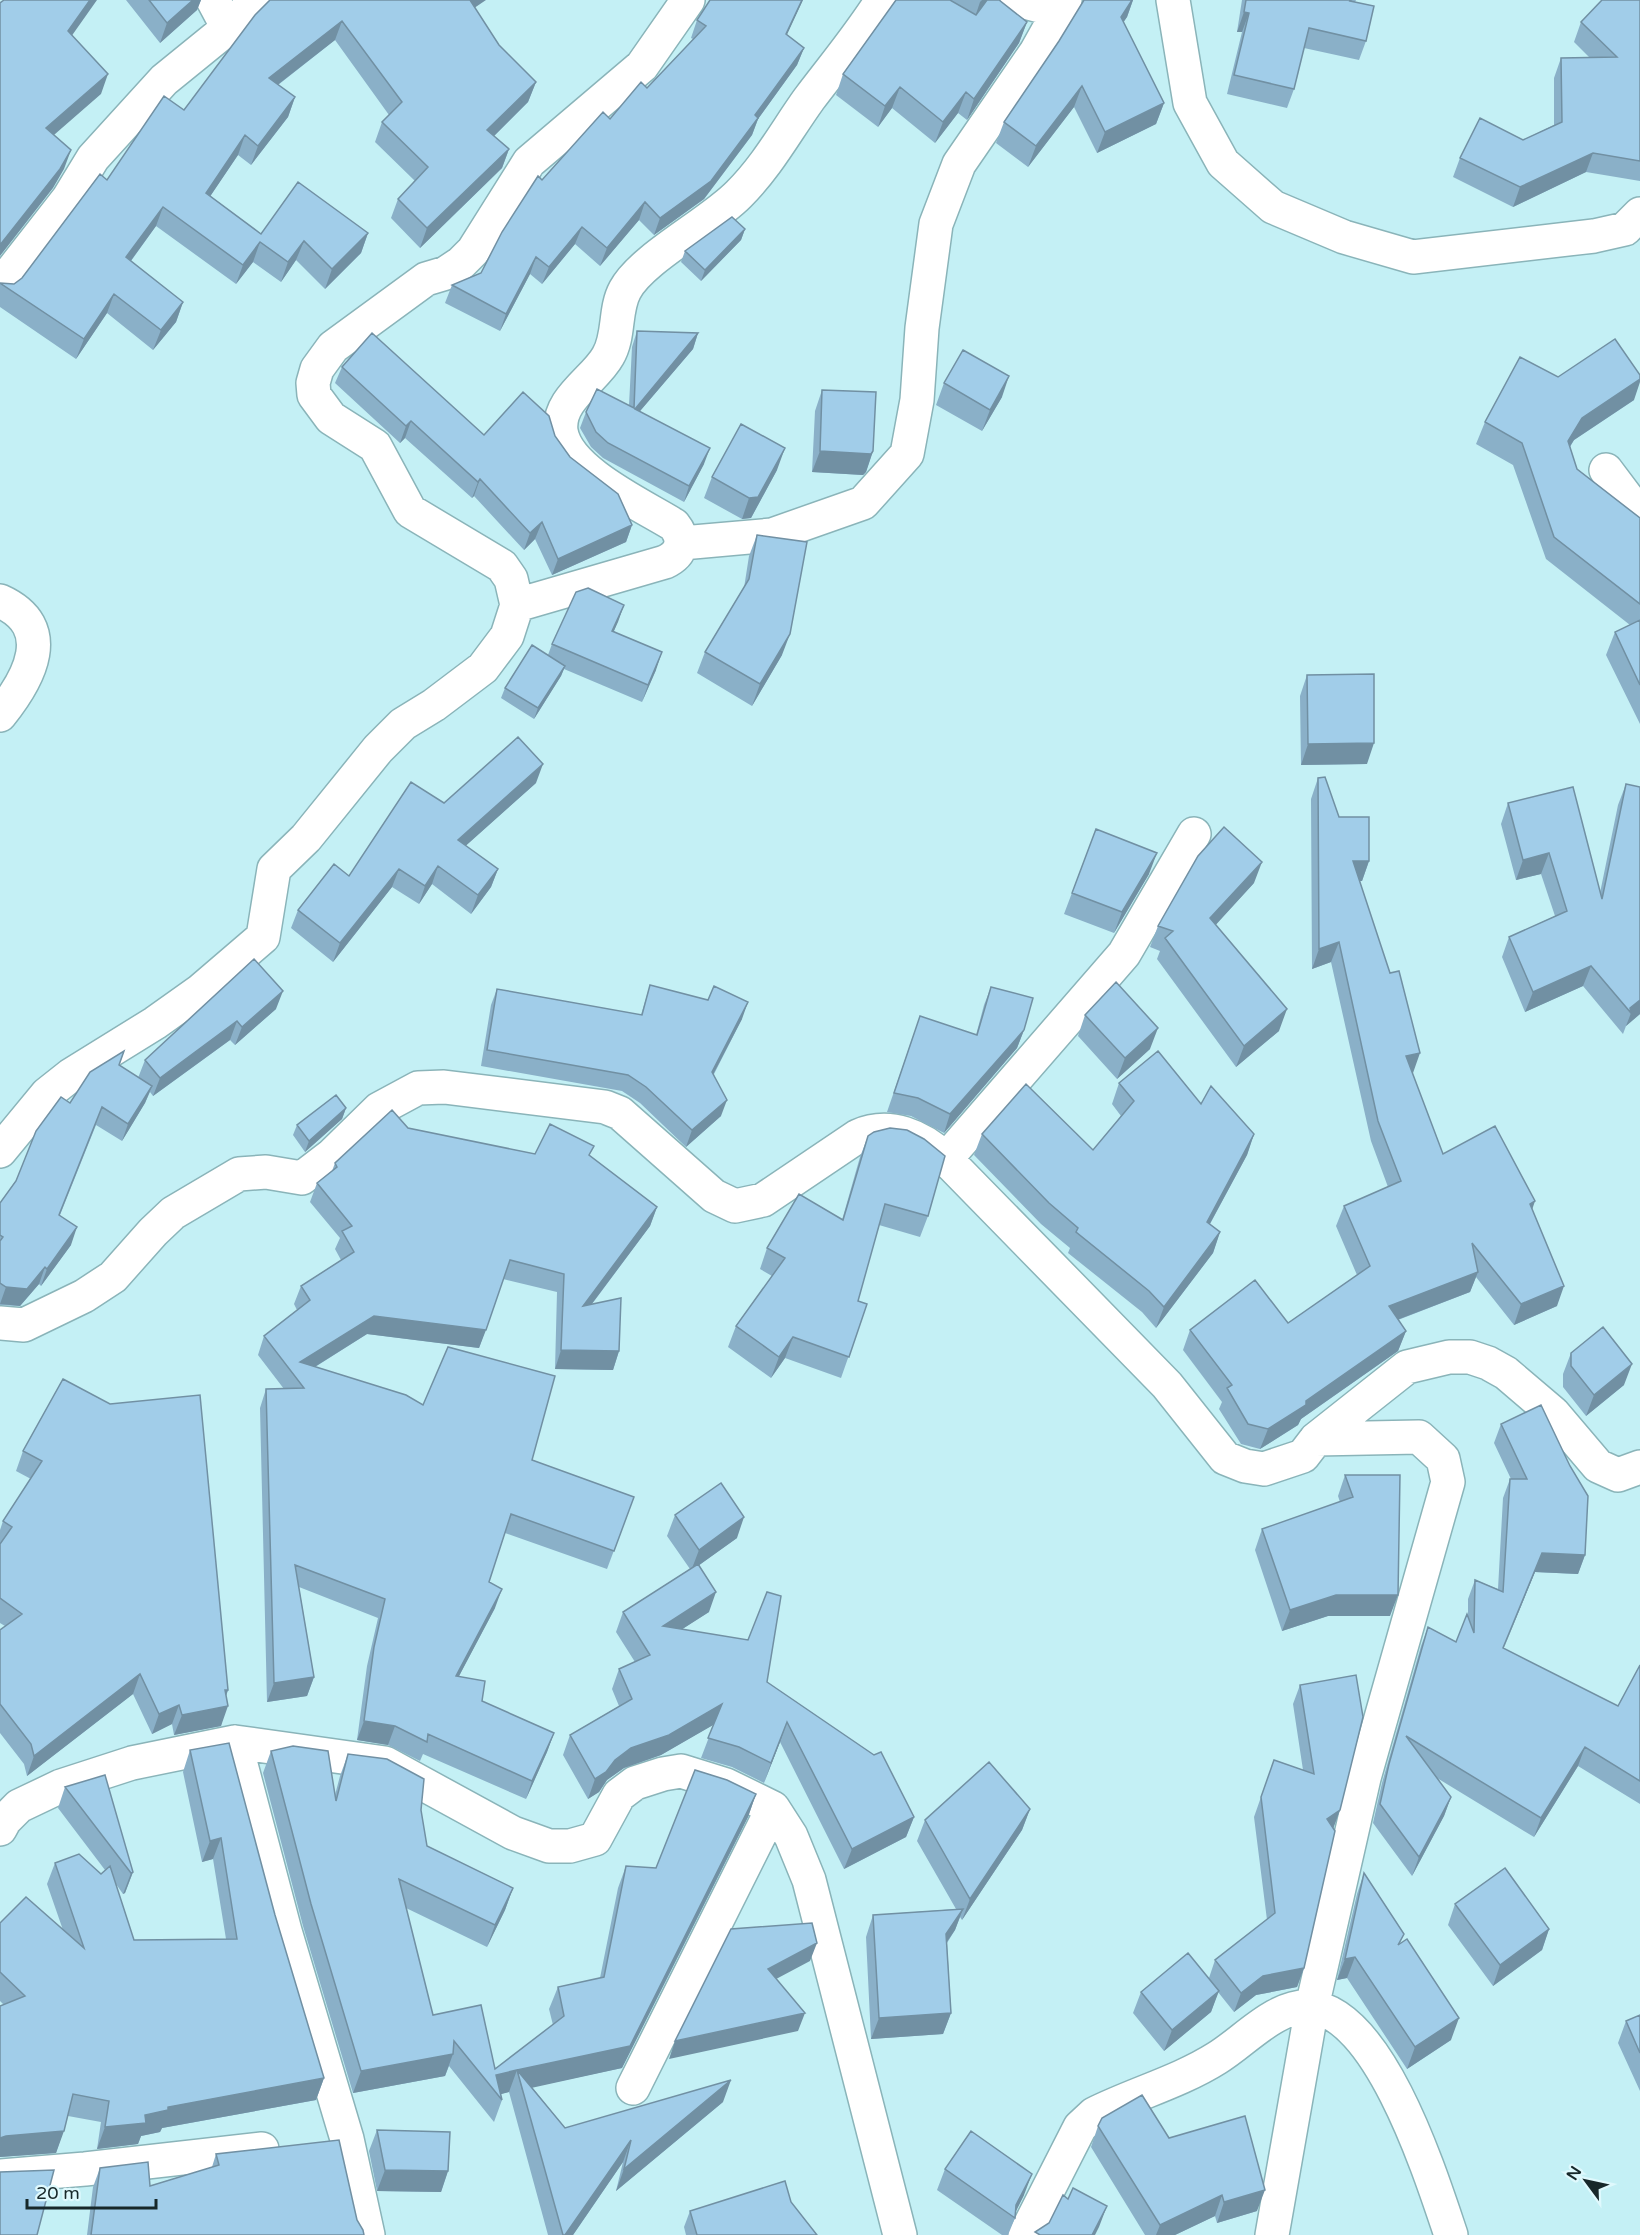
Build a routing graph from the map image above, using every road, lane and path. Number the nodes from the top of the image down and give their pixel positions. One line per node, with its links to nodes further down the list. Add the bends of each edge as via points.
1 (257, 0): 7 (street)
2 (688, 0): 14 (street, via 642,66 529,162 461,263 426,279 333,347 317,369 313,383 314,395 330,418 375,446 410,511 502,566 511,579)
3 (882, 0): 12 (street, via 773,154 740,194 645,267 625,290 608,357 567,405 562,417 564,440 582,464 674,525)
4 (1017, 0): 6 (street)
5 (1173, 0): 8 (street, via 1190,103 1223,163 1273,207 1344,237 1413,257 1593,236 1625,229)
6 (1062, 6): 12 (street, via 1036,52 959,164 936,224 917,400 907,454 863,503 772,535)
7 (220, 14): 9 (street, via 93,158 68,200)
8 (1640, 214)
9 (0, 286)
10 (1606, 470): 11 (street)
11 (1640, 515)
12 (682, 543): 14 (street, via 673,558 665,562)
13 (0, 601): 15 (street, via 17,611 34,637 29,673)
14 (517, 605): 18 (street, via 507,636 483,668 403,724 306,838 274,869 263,937 200,991 47,1094)
15 (8, 705): 16 (street)
16 (0, 734)
17 (1194, 834): 19 (street, via 1124,954)
18 (0, 1151)
19 (946, 1159): 20 (street, via 912,1136 874,1129 763,1200 735,1206 714,1196 620,1113 605,1107 444,1087 418,1088 379,1109 302,1178 266,1172 238,1174 173,1213 113,1277 84,1296 24,1325); 21 (street, via 1167,1385 1225,1458 1264,1469 1303,1456)
20 (0, 1323)
21 (1316, 1439): 22 (street, via 1407,1367 1433,1359 1470,1356 1506,1373 1553,1413 1598,1466 1618,1475); 26 (street, via 1419,1437 1443,1459 1448,1482 1364,1778)
22 (1640, 1467)
23 (235, 1742): 24 (street, via 385,1762 513,1833 549,1846 570,1846 594,1839 619,1795 635,1783 663,1774 681,1771 704,1776); 25 (street, via 132,1763 61,1786 19,1806); 28 (street)
24 (772, 1808): 27 (street); 31 (street, via 791,1836 809,1880)
25 (0, 1829)
26 (1312, 2007): 32 (street, via 1292,2009 1206,2065 1094,2114 1080,2127); 33 (street); 34 (street, via 1333,2014 1369,2050 1423,2151)
27 (633, 2088)
28 (347, 2139): 29 (street); 30 (street)
29 (0, 2176)
30 (368, 2235)
31 (900, 2235)
32 (1025, 2235)
33 (1272, 2235)
34 (1451, 2235)

